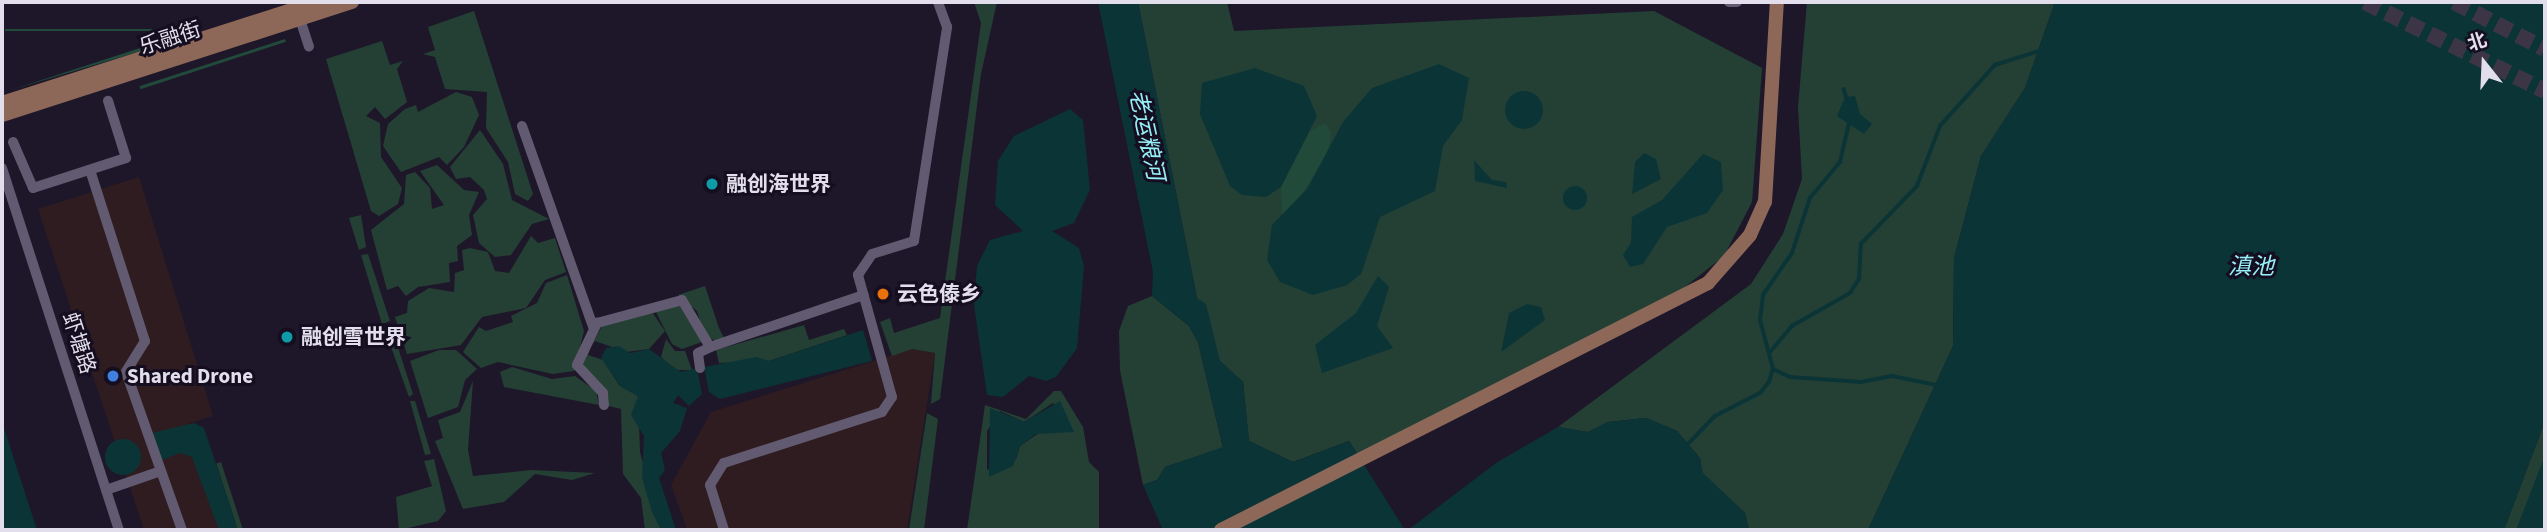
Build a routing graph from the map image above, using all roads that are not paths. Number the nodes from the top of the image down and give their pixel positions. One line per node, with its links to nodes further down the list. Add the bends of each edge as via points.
1 (317, 2): 10 (street, 乐融街)
2 (348, 2): 7 (street, 乐融街)
3 (937, 2): 16 (street, via 947,27 914,241 872,254 858,275)
4 (1728, 2): 5 (street)
5 (1737, 2)
6 (1777, 2): 26 (street, via 1765,202 1750,235 1708,283)
7 (300, 19): 8 (street); 11 (street, 乐融街)
8 (309, 47)
9 (108, 101): 15 (street, via 126,158)
10 (2, 103)
11 (2, 115)
12 (522, 126): 17 (street)
13 (13, 142): 15 (street, via 33,188)
14 (2, 168): 22 (street, 虾塘路)
15 (90, 170): 21 (street, via 145,341 126,372)
16 (864, 295): 18 (street); 25 (street, via 892,397 883,412 724,463 709,485)
17 (593, 327): 18 (street, via 682,300); 20 (street, via 578,365 584,380 603,393)
18 (710, 347): 19 (street, via 698,353)
19 (701, 368)
20 (604, 405)
21 (156, 468): 22 (street); 24 (street)
22 (106, 490): 23 (street, 虾塘路)
23 (119, 530)
24 (182, 530)
25 (724, 530)
26 (1221, 530)

